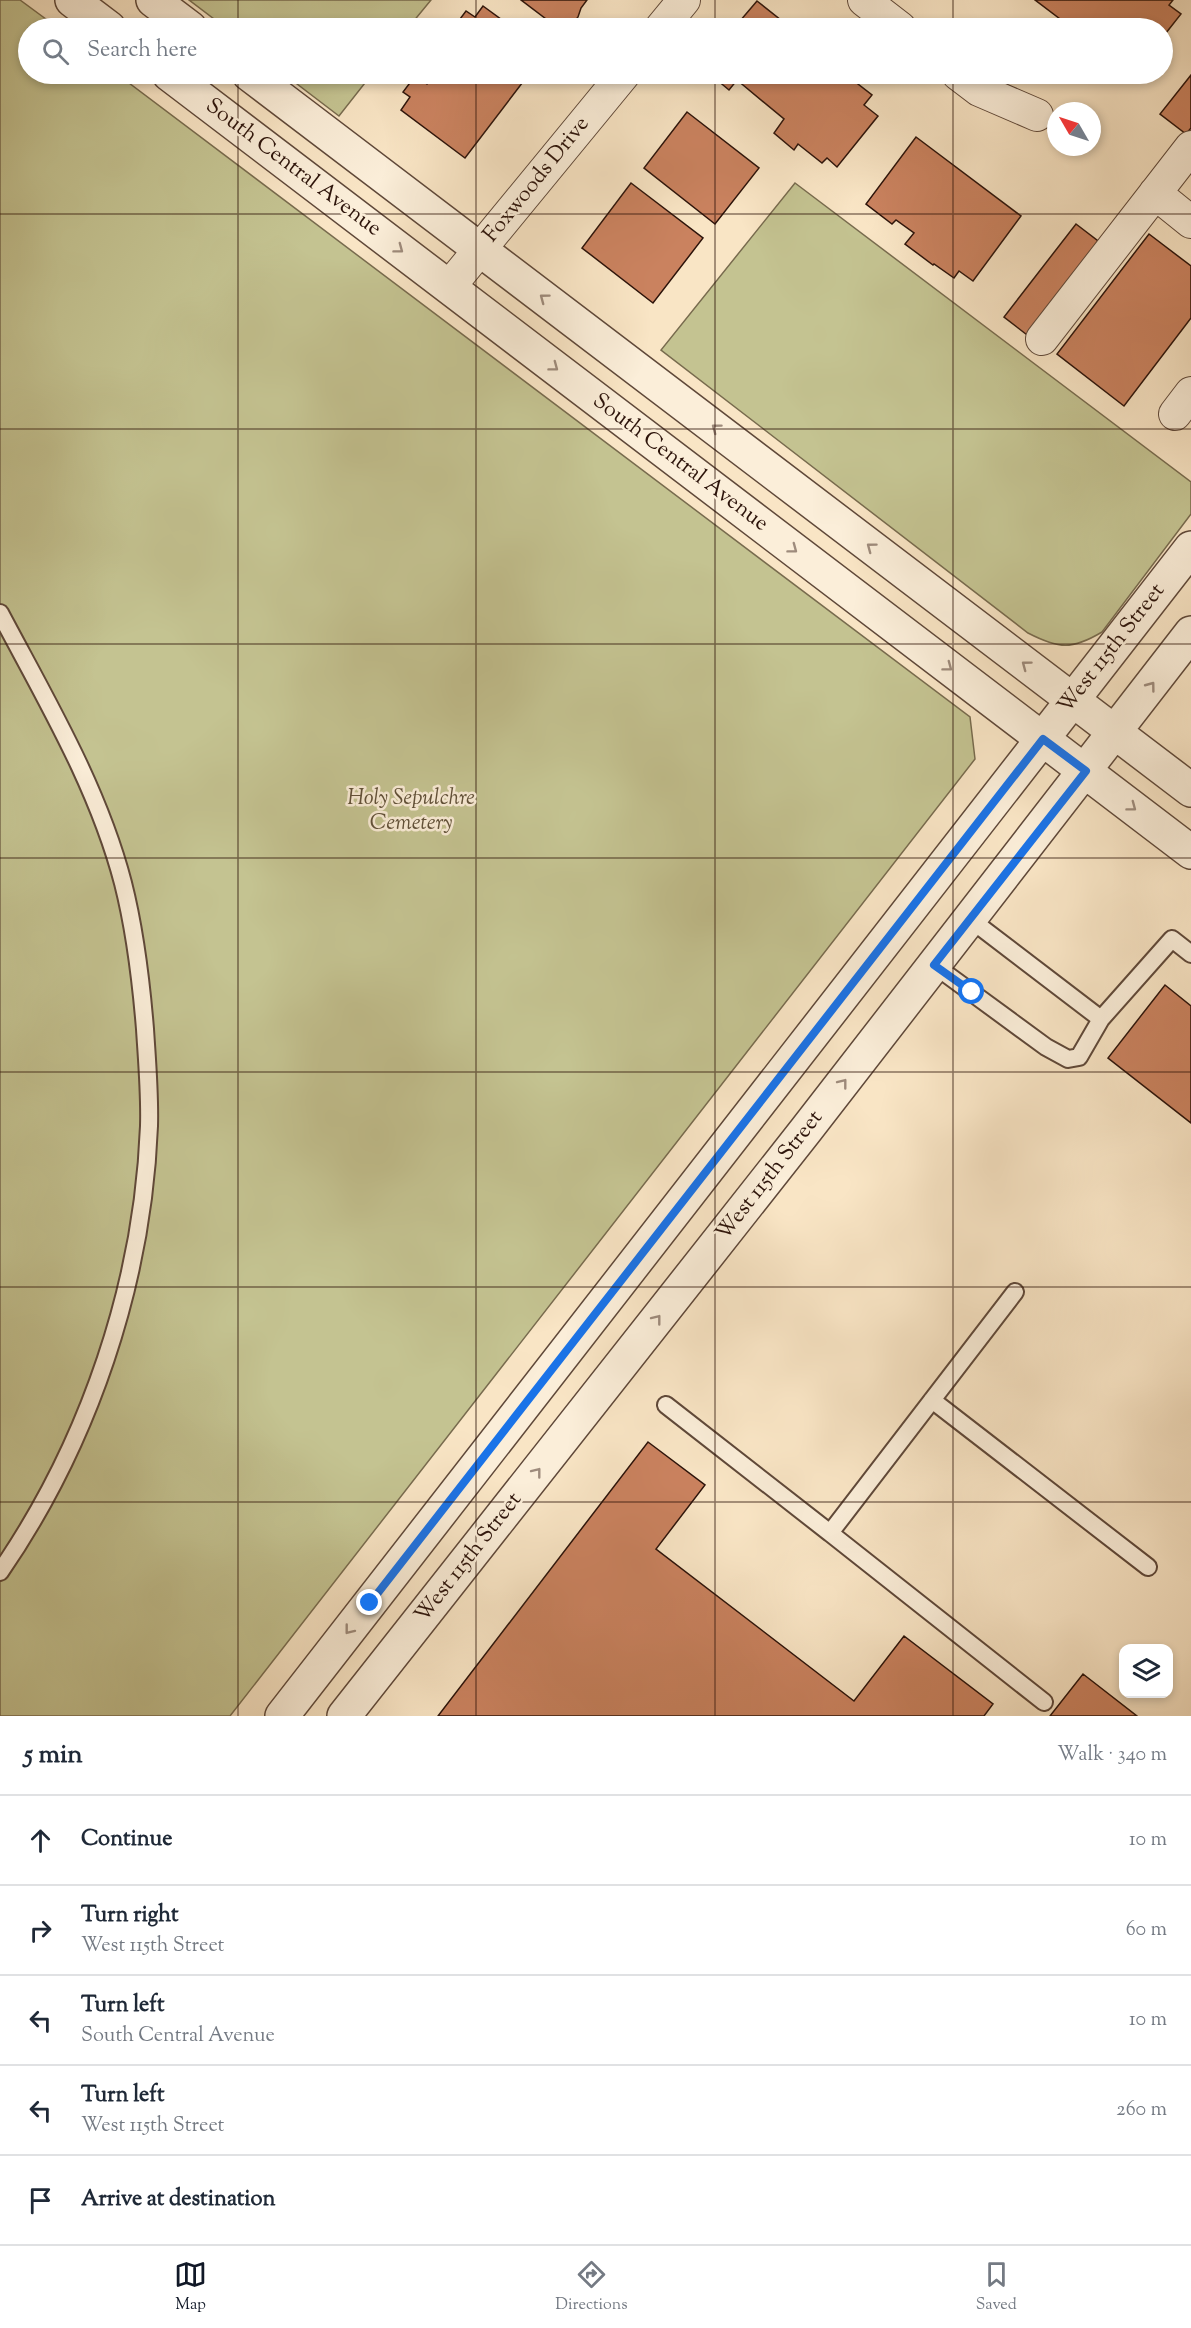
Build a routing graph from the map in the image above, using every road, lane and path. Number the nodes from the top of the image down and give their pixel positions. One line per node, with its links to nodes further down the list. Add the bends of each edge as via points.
1 (72, 0): 5 (street)
2 (153, 0): 6 (street)
3 (684, 0): 7 (street)
4 (864, 0): 8 (street)
5 (96, 18)
6 (177, 18)
7 (669, 18)
8 (887, 18)
9 (182, 84): 18 (street, South Central Avenue, one-way to 18)
10 (262, 84): 17 (street)
11 (616, 84): 17 (street, Foxwoods Drive)
12 (971, 84): 13 (street)
13 (1037, 115)
14 (1191, 147): 15 (street)
15 (1155, 193): 16 (street); 19 (street)
16 (1191, 222)
17 (481, 249): 18 (street, Foxwoods Drive); 23 (street, one-way to 17)
18 (449, 287): 25 (street, South Central Avenue, one-way to 25)
19 (1042, 339)
20 (1191, 548): 23 (street, West 115th Street)
21 (0, 613): 38 (lane, via 86,780 122,882 143,1003 149,1126 132,1255 100,1380 50,1493)
22 (1191, 633): 24 (street, West 115th Street, one-way to 22)
23 (1073, 700): 24 (street); 25 (street, West 115th Street)
24 (1116, 733): 26 (street, West 115th Street); 27 (street)
25 (1043, 739): 26 (street, South Central Avenue); 40 (street, West 115th Street, one-way to 40)
26 (1086, 771): 28 (street, South Central Avenue, one-way to 28); 29 (street, West 115th Street)
27 (1191, 790)
28 (1191, 852)
29 (970, 919): 31 (street, West 115th Street); 32 (lane)
30 (1191, 954): 32 (lane, via 1172,939)
31 (934, 965): 32 (lane, via 1068,1059 1079,1057); 41 (street, West 115th Street, one-way to 31)
32 (1101, 1019)
33 (1015, 1292): 34 (lane)
34 (932, 1400): 36 (lane); 37 (lane)
35 (666, 1405): 36 (lane)
36 (830, 1533): 39 (lane)
37 (1148, 1567)
38 (0, 1572)
39 (1044, 1702)
40 (282, 1716)
41 (344, 1716)

